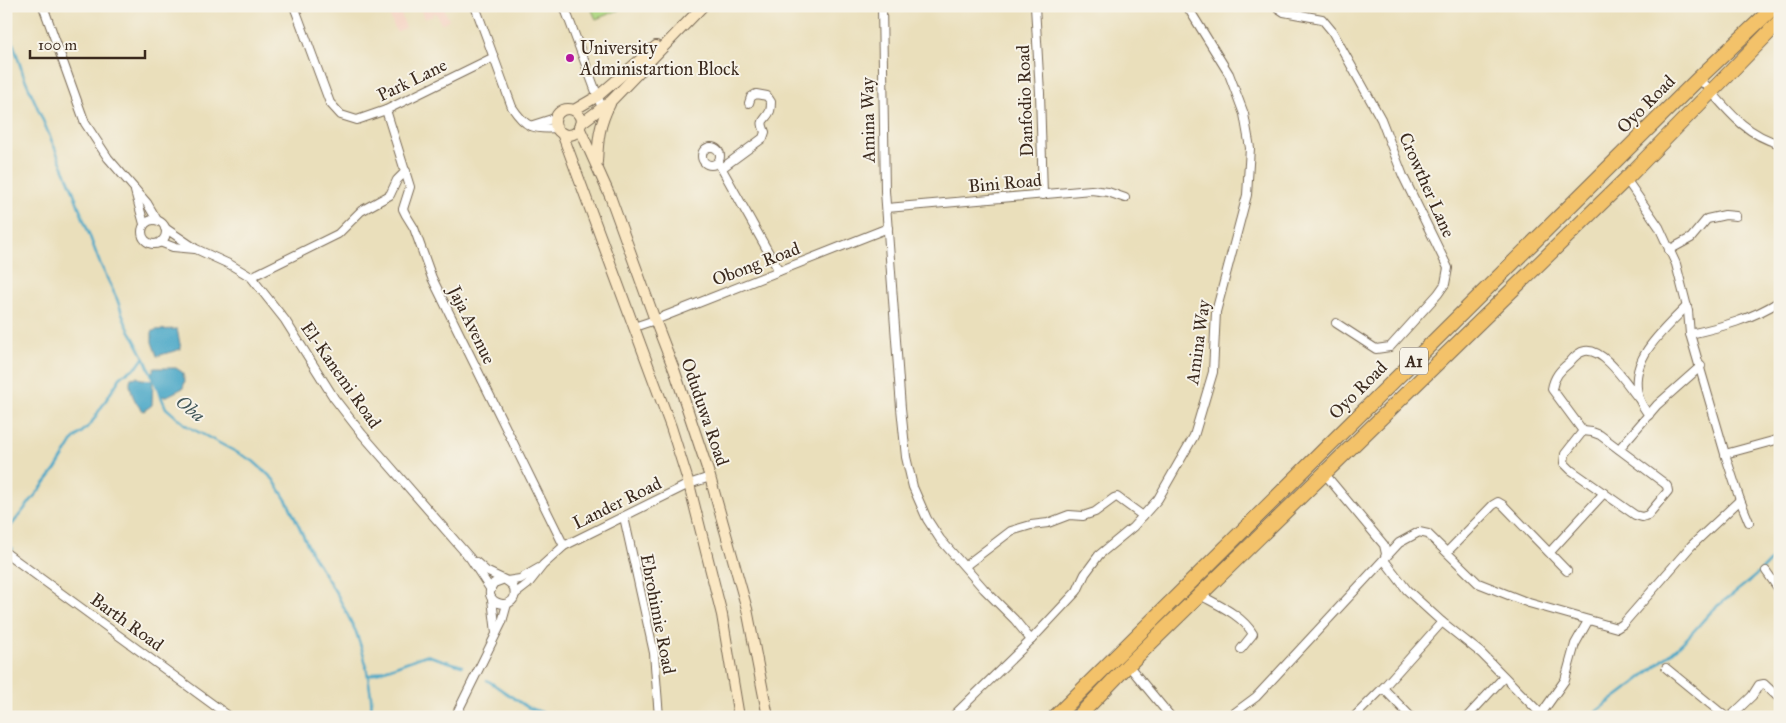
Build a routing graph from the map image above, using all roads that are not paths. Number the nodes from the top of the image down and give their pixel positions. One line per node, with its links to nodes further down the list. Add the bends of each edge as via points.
1 (43, 6): 28 (street, via 85,123)
2 (294, 6): 20 (street, Park Lane, via 330,103 341,115 357,120)
3 (475, 6): 13 (street)
4 (564, 6): 16 (street)
5 (695, 6): 16 (street, via 654,48)
6 (703, 6): 17 (street)
7 (882, 6): 31 (street, Amina Way)
8 (1035, 6): 29 (street, Danfodio Road)
9 (1187, 6): 60 (street, Amina Way, via 1229,74 1244,114 1250,148 1247,195 1216,312 1213,372 1194,436 1158,499)
10 (1275, 6): 45 (street, Crowther Lane, via 1284,12 1322,19 1332,31 1381,119 1403,176 1448,268 1445,284 1438,294 1390,347 1376,349)
11 (1775, 6): 14 (highway, Oyo Road / A1)
12 (1780, 21): 15 (highway, Oyo Road / A1)
13 (494, 57): 20 (street, Park Lane); 22 (street, via 519,118 528,126 542,129)
14 (1699, 78): 15 (street); 96 (highway, Oyo Road / A1)
15 (1710, 90): 24 (street, via 1734,118 1764,140); 27 (highway, Oyo Road / A1)
16 (598, 96): 19 (street); 21 (street)
17 (611, 101): 19 (street); 25 (street, via 602,119)
18 (749, 103): 40 (street, via 756,94 767,96 771,102 770,111 762,119 763,138 720,165)
19 (602, 108): 23 (street)
20 (386, 110): 26 (street, Jaja Avenue)
21 (574, 110): 22 (street, via 561,110); 23 (street, via 579,116)
22 (558, 126): 23 (street, via 566,134 574,133); 46 (street, Oduduwa Road)
23 (580, 126): 25 (street, Oduduwa Road)
24 (1780, 144)
25 (597, 166): 44 (street, Oduduwa Road)
26 (406, 171): 41 (street, via 390,195 360,211 338,234); 63 (street, Jaja Avenue, via 410,187 403,208 414,228 432,278)
27 (1626, 179): 39 (street, via 1659,227); 55 (highway, Oyo Road / A1)
28 (134, 189): 33 (street); 34 (street)
29 (1044, 195): 30 (street, Bini Road, via 1092,190); 31 (street, Bini Road)
30 (1125, 198)
31 (886, 208): 36 (street, Amina Way)
32 (1736, 216): 39 (street, via 1707,219 1691,238)
33 (157, 220): 34 (street); 35 (street)
34 (144, 224): 37 (street, via 145,240 152,244)
35 (165, 228): 37 (street, via 165,237); 38 (street, El-Kanemi Road)
36 (888, 228): 40 (street, Obong Road); 70 (street, Amina Way, via 906,457 913,487 927,519)
37 (160, 242): 38 (street, El-Kanemi Road)
38 (196, 249): 41 (street, El-Kanemi Road)
39 (1670, 250): 43 (street)
40 (780, 271): 44 (street, Obong Road)
41 (252, 277): 67 (street, El-Kanemi Road, via 285,320 340,406)
42 (1780, 301): 47 (street, via 1728,326)
43 (1687, 306): 47 (street); 49 (street, via 1649,346 1642,358 1636,384)
44 (655, 320): 46 (street, Obong Road); 56 (street, Oduduwa Road)
45 (1336, 323)
46 (634, 327): 57 (street, Oduduwa Road)
47 (1690, 334): 48 (street)
48 (1701, 366): 50 (street); 54 (street)
49 (1639, 399): 50 (street); 51 (street, via 1610,363 1593,352 1578,354 1559,372 1552,388)
50 (1648, 415): 53 (street)
51 (1584, 432): 53 (street, via 1592,432); 58 (street, via 1565,454 1564,463)
52 (1780, 438): 54 (street)
53 (1619, 449): 58 (street, via 1664,483 1668,491 1642,517 1634,515)
54 (1725, 454): 59 (street)
55 (1324, 473): 68 (street, via 1384,545); 77 (highway, Oyo Road / A1)
56 (710, 478): 57 (street, Lander Road); 94 (street, Oduduwa Road, via 747,609)
57 (689, 484): 61 (street, Lander Road); 93 (street, Oduduwa Road, via 722,615)
58 (1604, 493): 65 (street)
59 (1740, 500): 62 (street); 79 (street, via 1691,546 1623,624 1617,628)
60 (1143, 516): 70 (street, via 1117,497 1095,512 1069,515 1011,532); 82 (street, Amina Way, via 1099,554 1077,590)
61 (624, 517): 63 (street, Lander Road); 92 (street, Ebrohimie Road, via 654,653)
62 (1749, 522)
63 (564, 546): 69 (street, Lander Road)
64 (1447, 552): 65 (street, via 1498,502); 68 (street, via 1428,534 1419,532 1399,543); 79 (street, via 1478,582)
65 (1550, 552): 71 (street)
66 (6, 553): 90 (street, Barth Road)
67 (470, 558): 73 (street, El-Kanemi Road); 76 (street, El-Kanemi Road)
68 (1384, 560): 80 (street, via 1407,590); 99 (street, via 1256,697)
69 (543, 565): 73 (street, Lander Road, via 520,579); 75 (street, Lander Road)
70 (964, 566): 82 (street, Amina Way)
71 (1567, 571)
72 (1766, 571): 74 (street)
73 (505, 580): 75 (street, via 513,586); 76 (street, via 494,583)
74 (1780, 591)
75 (515, 594): 78 (street)
76 (491, 595): 78 (street, via 498,604); 81 (street)
77 (1200, 595): 83 (street, via 1250,628 1253,634); 84 (highway, Oyo Road / A1)
78 (507, 604): 81 (street)
79 (1588, 621): 89 (street, via 1575,644 1565,680)
80 (1442, 622): 86 (street); 87 (street)
81 (496, 633): 91 (street)
82 (1031, 640): 95 (street, Amina Way)
83 (1241, 649)
84 (1128, 665): 97 (highway, Oyo Road / A1); 98 (street)
85 (1666, 668): 103 (street)
86 (1504, 677): 89 (street); 102 (street)
87 (1383, 688): 100 (street); 101 (street)
88 (1780, 699): 104 (street, via 1764,684 1759,685)
89 (1544, 716)
90 (230, 717)
91 (455, 717)
92 (659, 717)
93 (739, 717)
94 (768, 717)
95 (952, 717)
96 (1055, 717)
97 (1078, 717)
98 (1171, 717)
99 (1229, 717)
100 (1354, 717)
101 (1411, 717)
102 (1467, 717)
103 (1726, 717)
104 (1730, 717)

